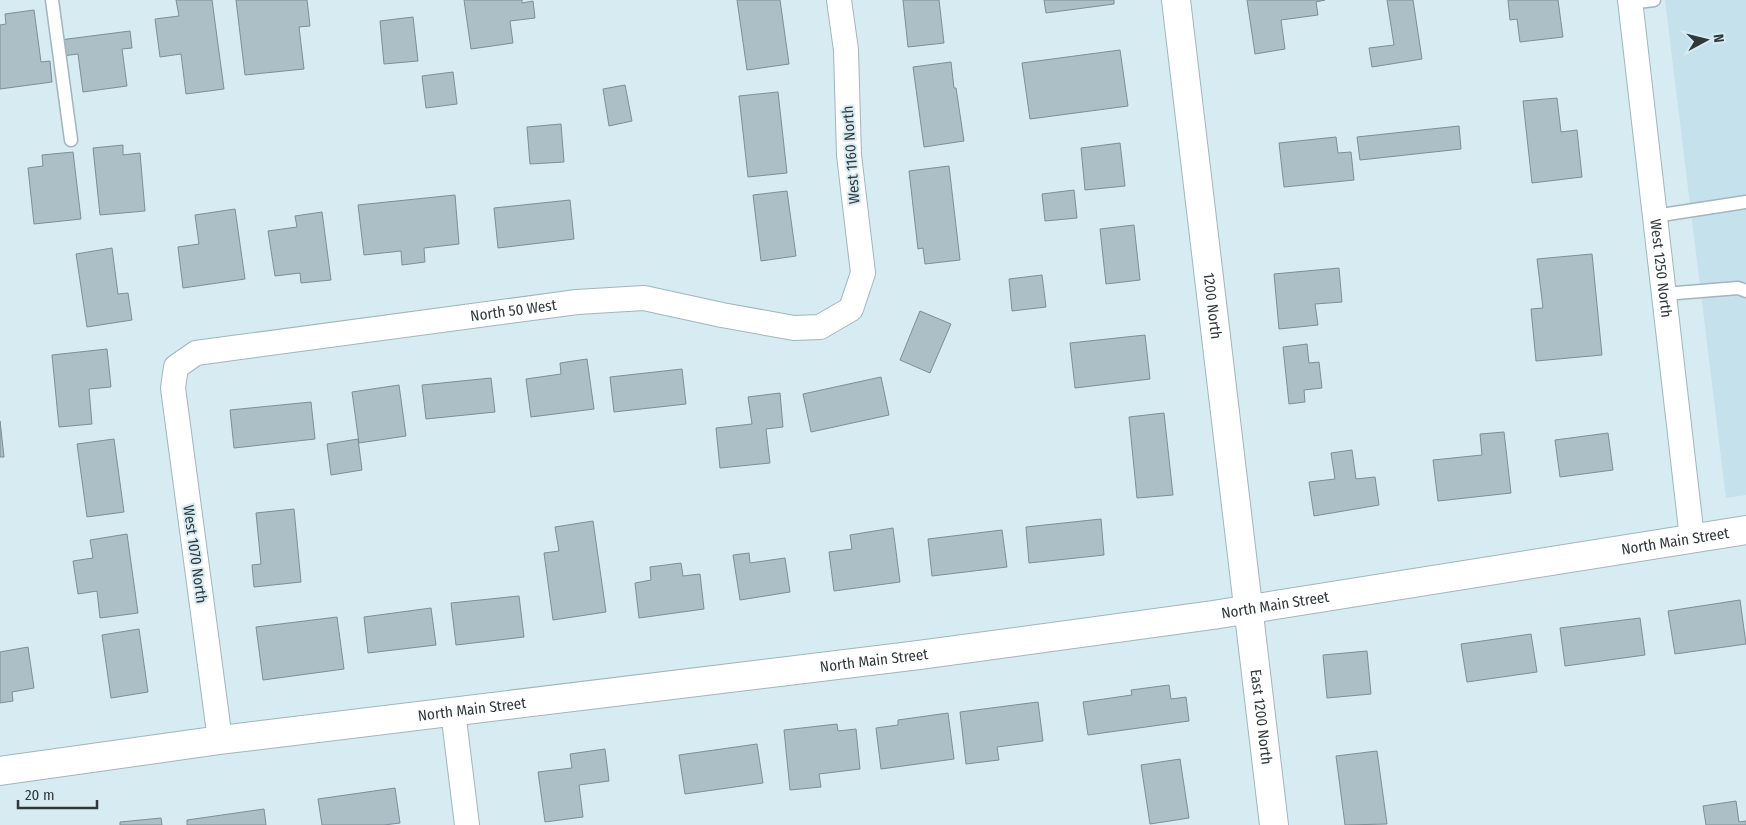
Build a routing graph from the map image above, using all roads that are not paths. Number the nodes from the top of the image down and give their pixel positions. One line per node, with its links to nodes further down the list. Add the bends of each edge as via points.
1 (52, 0): 6 (lane)
2 (839, 0): 11 (street, West 1160 North, via 846,50 849,156 863,272)
3 (1176, 0): 15 (street, 1200 North)
4 (1654, 0): 5 (lane)
5 (1630, 1): 8 (street, West 1250 North)
6 (71, 140)
7 (1746, 202): 8 (lane)
8 (1655, 216): 10 (street, West 1250 North)
9 (1746, 291): 10 (lane, via 1738,288)
10 (1664, 294): 14 (street, West 1250 North)
11 (851, 309): 12 (street, North 50 West, via 820,327 794,328 644,298 577,302 196,353)
12 (176, 367): 17 (street, West 1070 North, via 173,388)
13 (1746, 530): 14 (street, North Main Street)
14 (1692, 538): 15 (street, North Main Street)
15 (1248, 610): 16 (street, North Main Street, via 919,655); 20 (street, East 1200 North)
16 (453, 711): 17 (street, North Main Street); 19 (street)
17 (220, 740): 18 (street, North Main Street)
18 (0, 771)
19 (467, 825)
20 (1274, 825)

